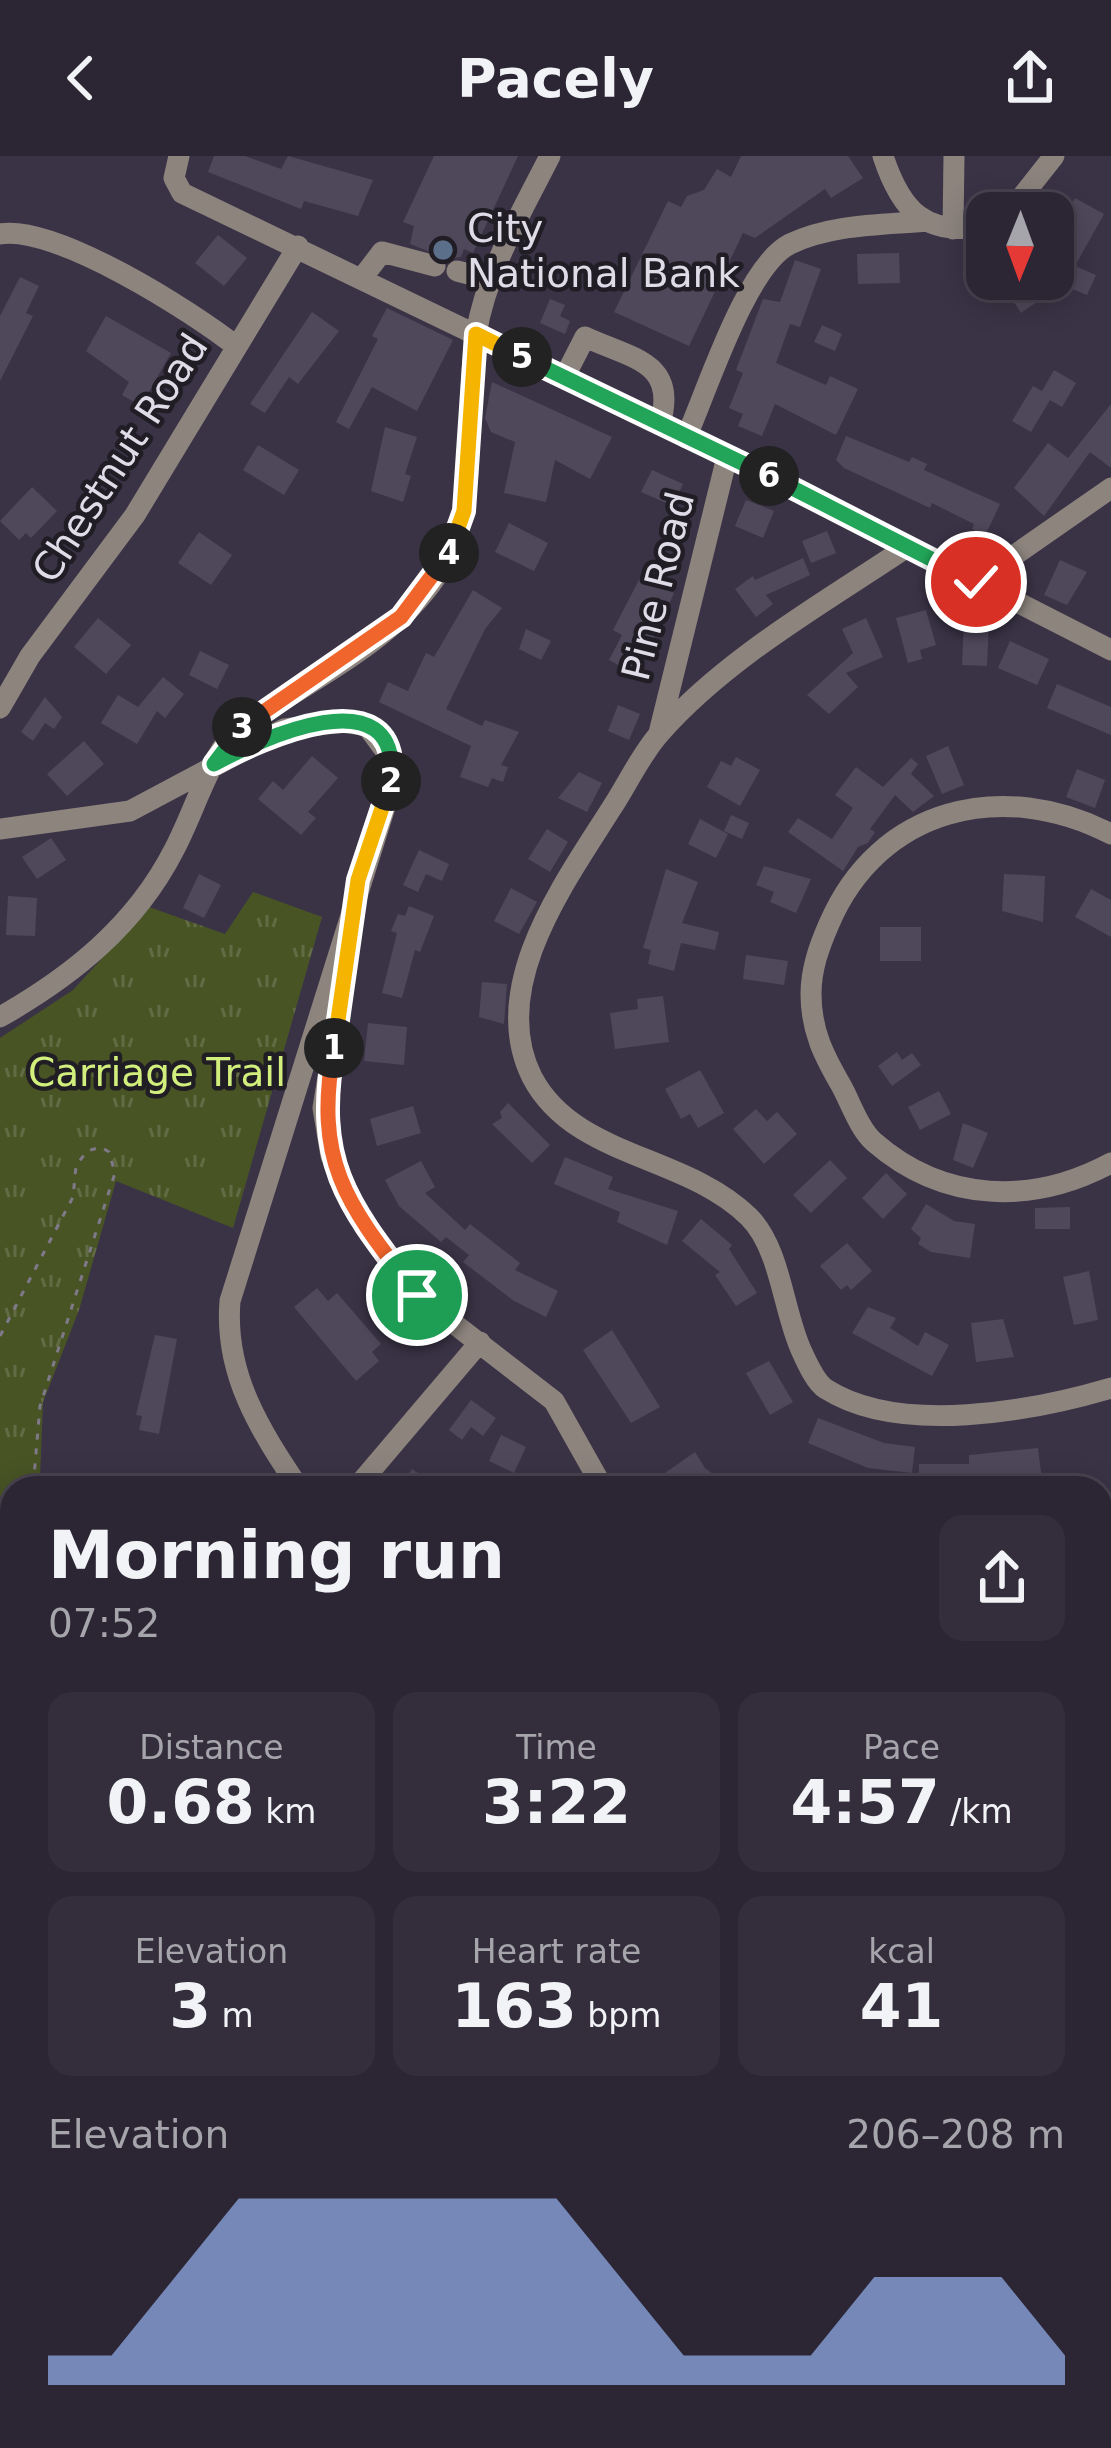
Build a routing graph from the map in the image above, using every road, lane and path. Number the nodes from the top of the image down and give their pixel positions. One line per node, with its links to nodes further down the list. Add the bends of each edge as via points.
1 (179, 156): 11 (street, via 174,178 182,193)
2 (550, 156): 13 (street)
3 (883, 156): 7 (street, via 895,194)
4 (954, 156): 9 (street)
5 (1054, 156): 6 (street)
6 (1026, 192)
7 (927, 221): 9 (street); 18 (street, Pine Road, via 836,230 773,258)
8 (966, 228): 9 (street)
9 (953, 229)
10 (4, 230): 15 (street, via 135,280)
11 (298, 246): 12 (street); 15 (street, Chestnut Road)
12 (362, 278): 13 (street, via 382,252); 14 (street)
13 (492, 280): 14 (street)
14 (476, 334): 16 (street); 26 (street, via 464,511 432,583 360,650 233,733)
15 (237, 347): 24 (street, Chestnut Road, via 135,515)
16 (565, 378): 17 (street); 17 (street, via 585,337 646,365 668,391)
17 (660, 424): 18 (street)
18 (686, 438): 19 (street)
19 (727, 457): 21 (street); 25 (street, Pine Road)
20 (1111, 488): 22 (street)
21 (908, 547): 22 (street); 25 (street, via 755,650)
22 (976, 582): 23 (street)
23 (1111, 650)
24 (0, 708)
25 (659, 733): 34 (street, via 557,895 525,972 519,1018 532,1076 569,1124 712,1184 754,1222 823,1388 878,1408 967,1414 1040,1409)
26 (214, 764): 27 (street, via 130,811); 29 (street, via 308,723 367,726 393,761); 30 (street, via 172,854 113,934 68,977)
27 (0, 830)
28 (1111, 834): 31 (street, via 1033,806 986,805 917,826 870,859 842,893 816,953 811,998 815,1040 872,1141 945,1185 1030,1193)
29 (358, 880): 33 (street, via 323,1108 331,1156 364,1226 417,1295); 36 (street, via 230,1301 227,1328 243,1400)
30 (0, 1017)
31 (1111, 1163)
32 (0, 1336): 35 (path, via 73,1196 76,1166 101,1147 115,1173 40,1406)
33 (480, 1342): 37 (street); 38 (street, via 554,1401)
34 (1111, 1388)
35 (34, 1476)
36 (291, 1476)
37 (366, 1476)
38 (597, 1476)

